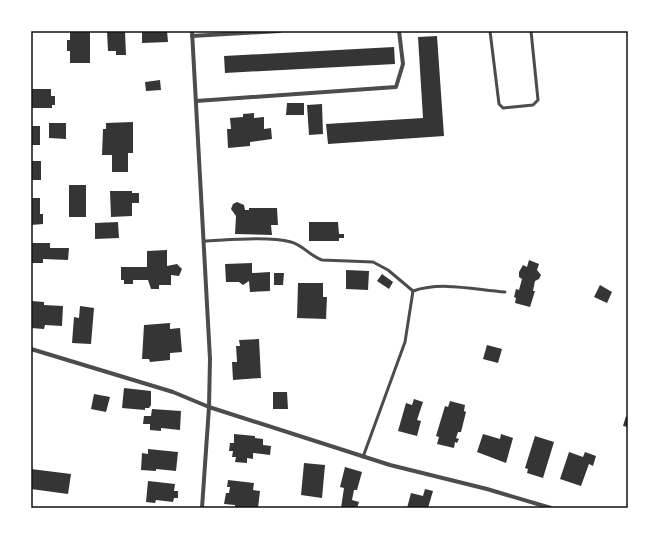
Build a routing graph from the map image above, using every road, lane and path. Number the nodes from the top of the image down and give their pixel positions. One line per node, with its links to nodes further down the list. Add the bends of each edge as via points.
1 (192, 31): 6 (street)
2 (280, 31): 6 (street)
3 (398, 31): 7 (street, via 403,64 396,87)
4 (490, 31): 5 (lane, via 499,104 503,108 533,105 538,100)
5 (531, 31)
6 (192, 36): 7 (street)
7 (196, 101): 8 (street)
8 (204, 241): 9 (lane, via 290,242 305,248 315,258 322,260 373,262 388,270); 12 (street, via 210,359)
9 (413, 291): 10 (lane, via 424,287 448,287); 13 (lane, via 405,342)
10 (505, 292)
11 (31, 349): 12 (street, via 173,392)
12 (209, 407): 13 (street); 14 (street)
13 (363, 457): 15 (street)
14 (202, 508)
15 (551, 508)

